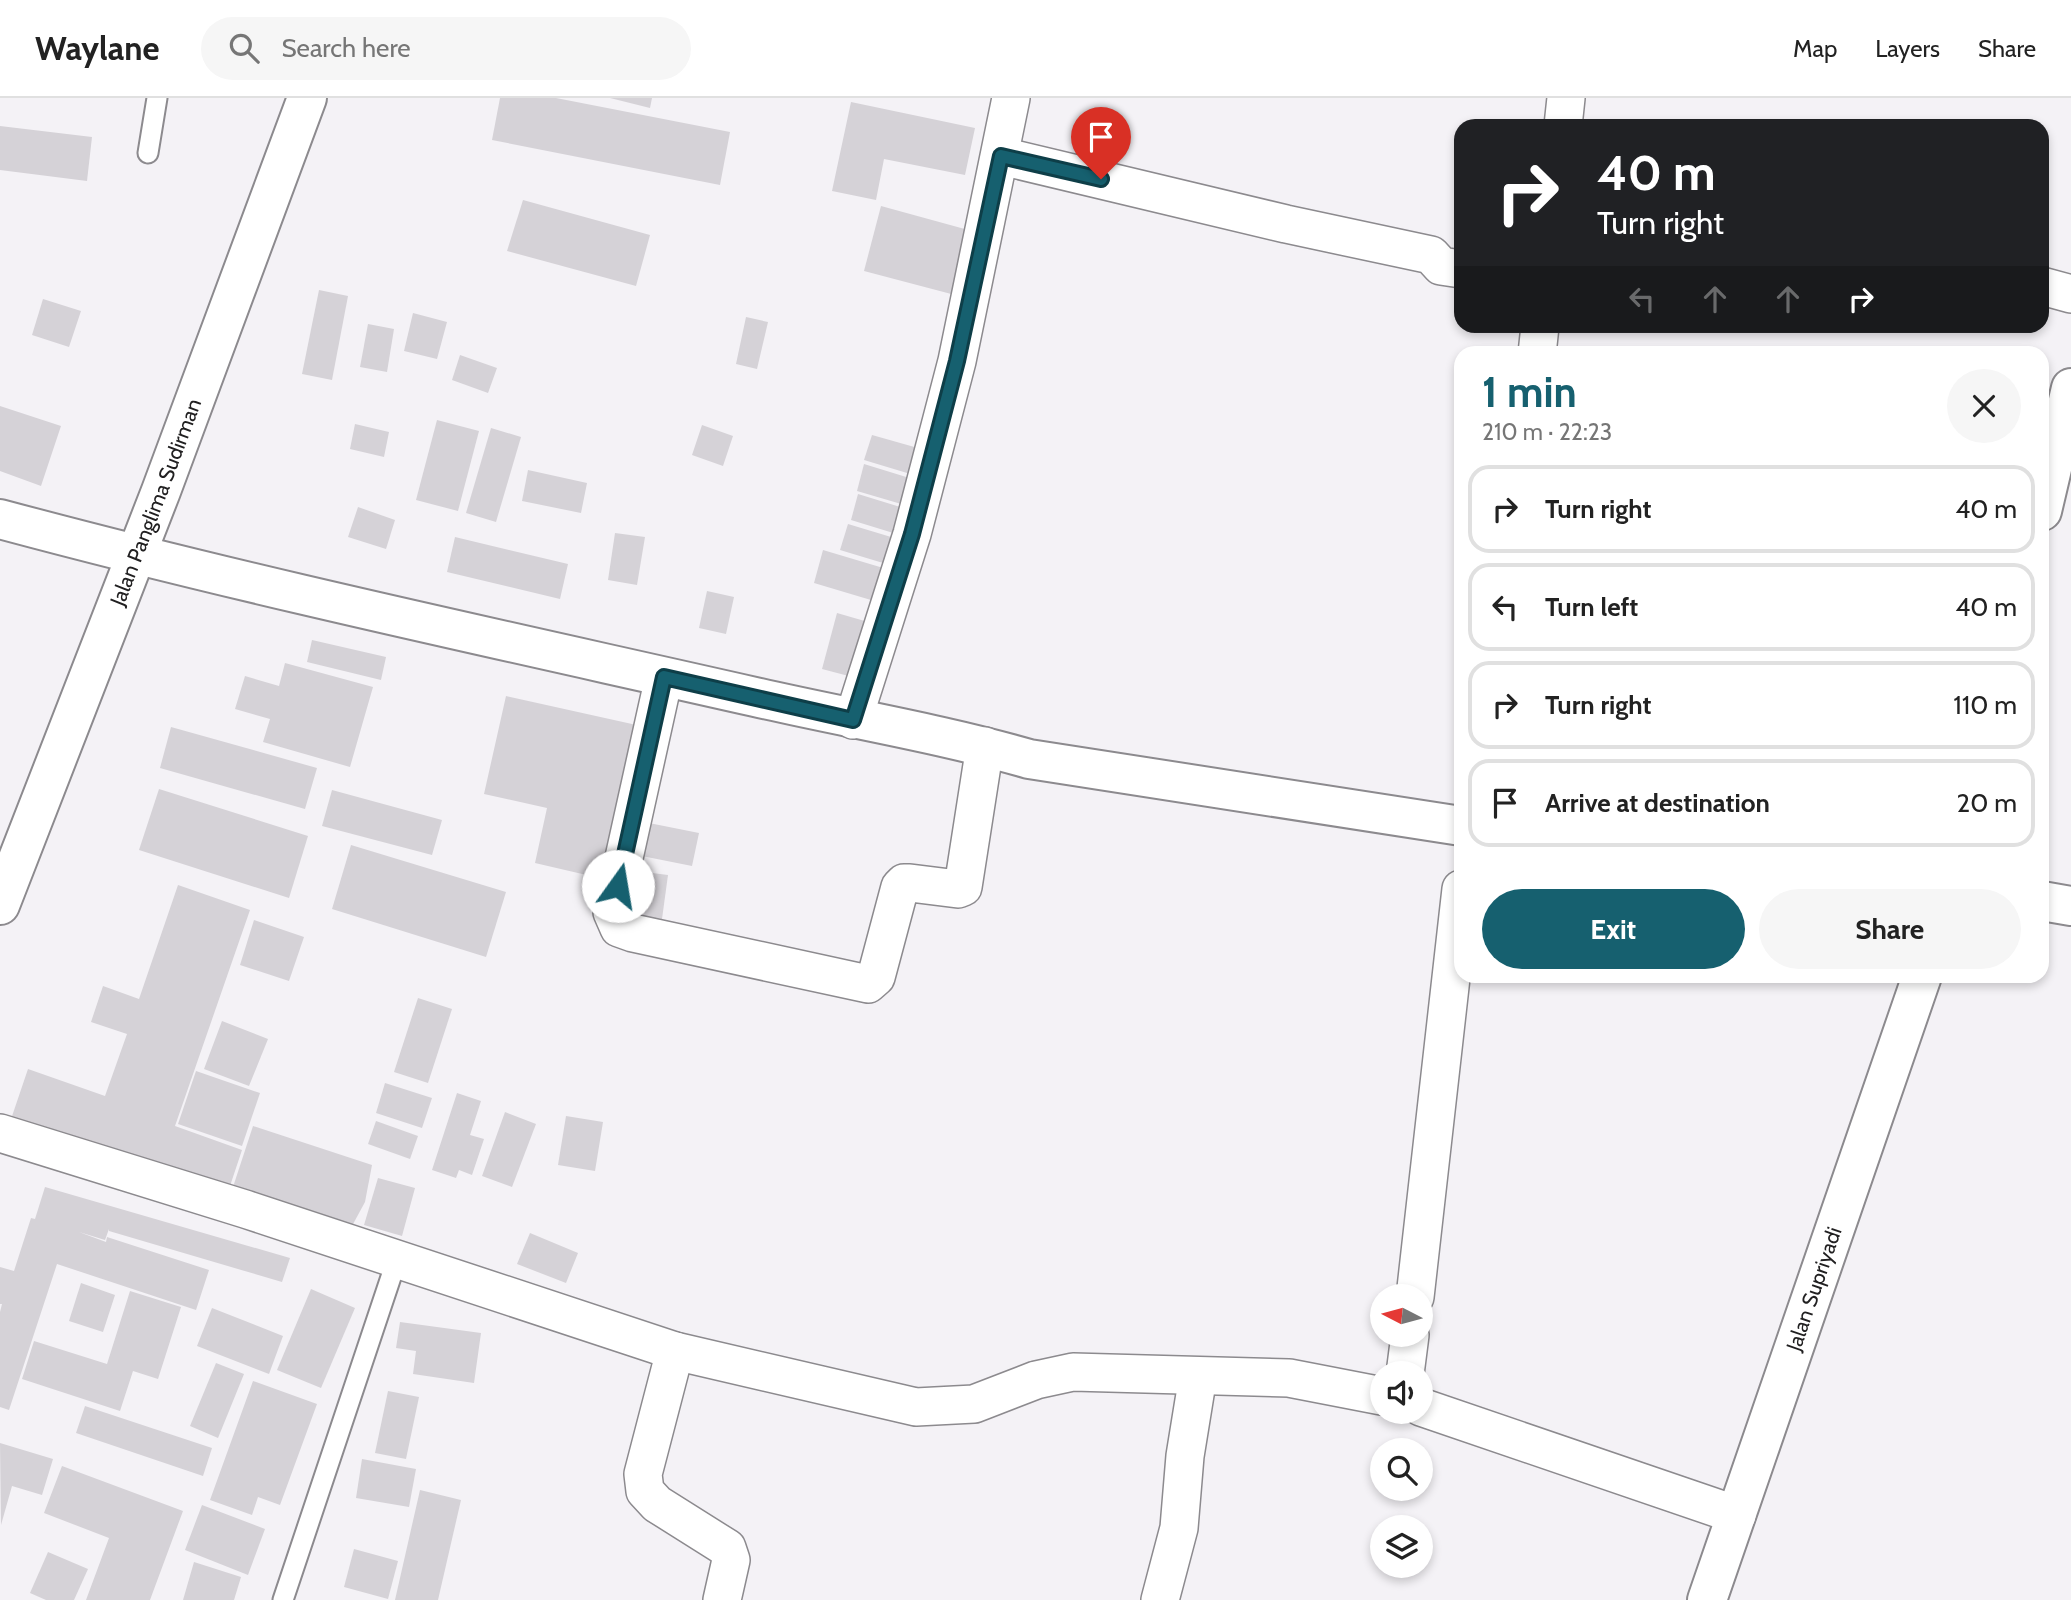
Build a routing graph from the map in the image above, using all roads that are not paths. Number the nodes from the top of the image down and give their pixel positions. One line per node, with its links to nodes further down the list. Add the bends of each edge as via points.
1 (157, 98): 4 (lane)
2 (307, 98): 12 (street, Jalan Panglima Sudirman)
3 (1011, 98): 5 (street)
4 (148, 153)
5 (1001, 156): 6 (street, via 1431,255 1441,266); 14 (street, via 957,361 912,534)
6 (1454, 268)
7 (2049, 288): 8 (street)
8 (2071, 295)
9 (2071, 388): 10 (street)
10 (2049, 481)
11 (0, 519): 12 (street)
12 (136, 555): 13 (street); 18 (street, Jalan Panglima Sudirman)
13 (664, 677): 14 (street); 15 (street, via 612,912 618,928 775,965 868,984 874,980 900,887 910,883 962,887)
14 (853, 720): 15 (street)
15 (985, 746): 16 (street, via 1029,759)
16 (1454, 825)
17 (2049, 902): 19 (street)
18 (0, 905)
19 (2071, 906)
20 (1454, 951): 24 (street)
21 (1920, 983): 29 (street, Jalan Supriyadi)
22 (0, 1133): 23 (street)
23 (397, 1259): 25 (street); 30 (lane)
24 (1416, 1284)
25 (675, 1351): 26 (street, via 916,1407 974,1404 1035,1380 1073,1372); 31 (street, via 643,1474 645,1492 727,1548 731,1560)
26 (1198, 1376): 27 (street, via 1289,1378); 32 (street, via 1179,1528)
27 (1370, 1394)
28 (1433, 1411): 29 (street)
29 (1737, 1515): 33 (street, Jalan Supriyadi)
30 (283, 1600)
31 (722, 1600)
32 (1160, 1600)
33 (1707, 1600)

